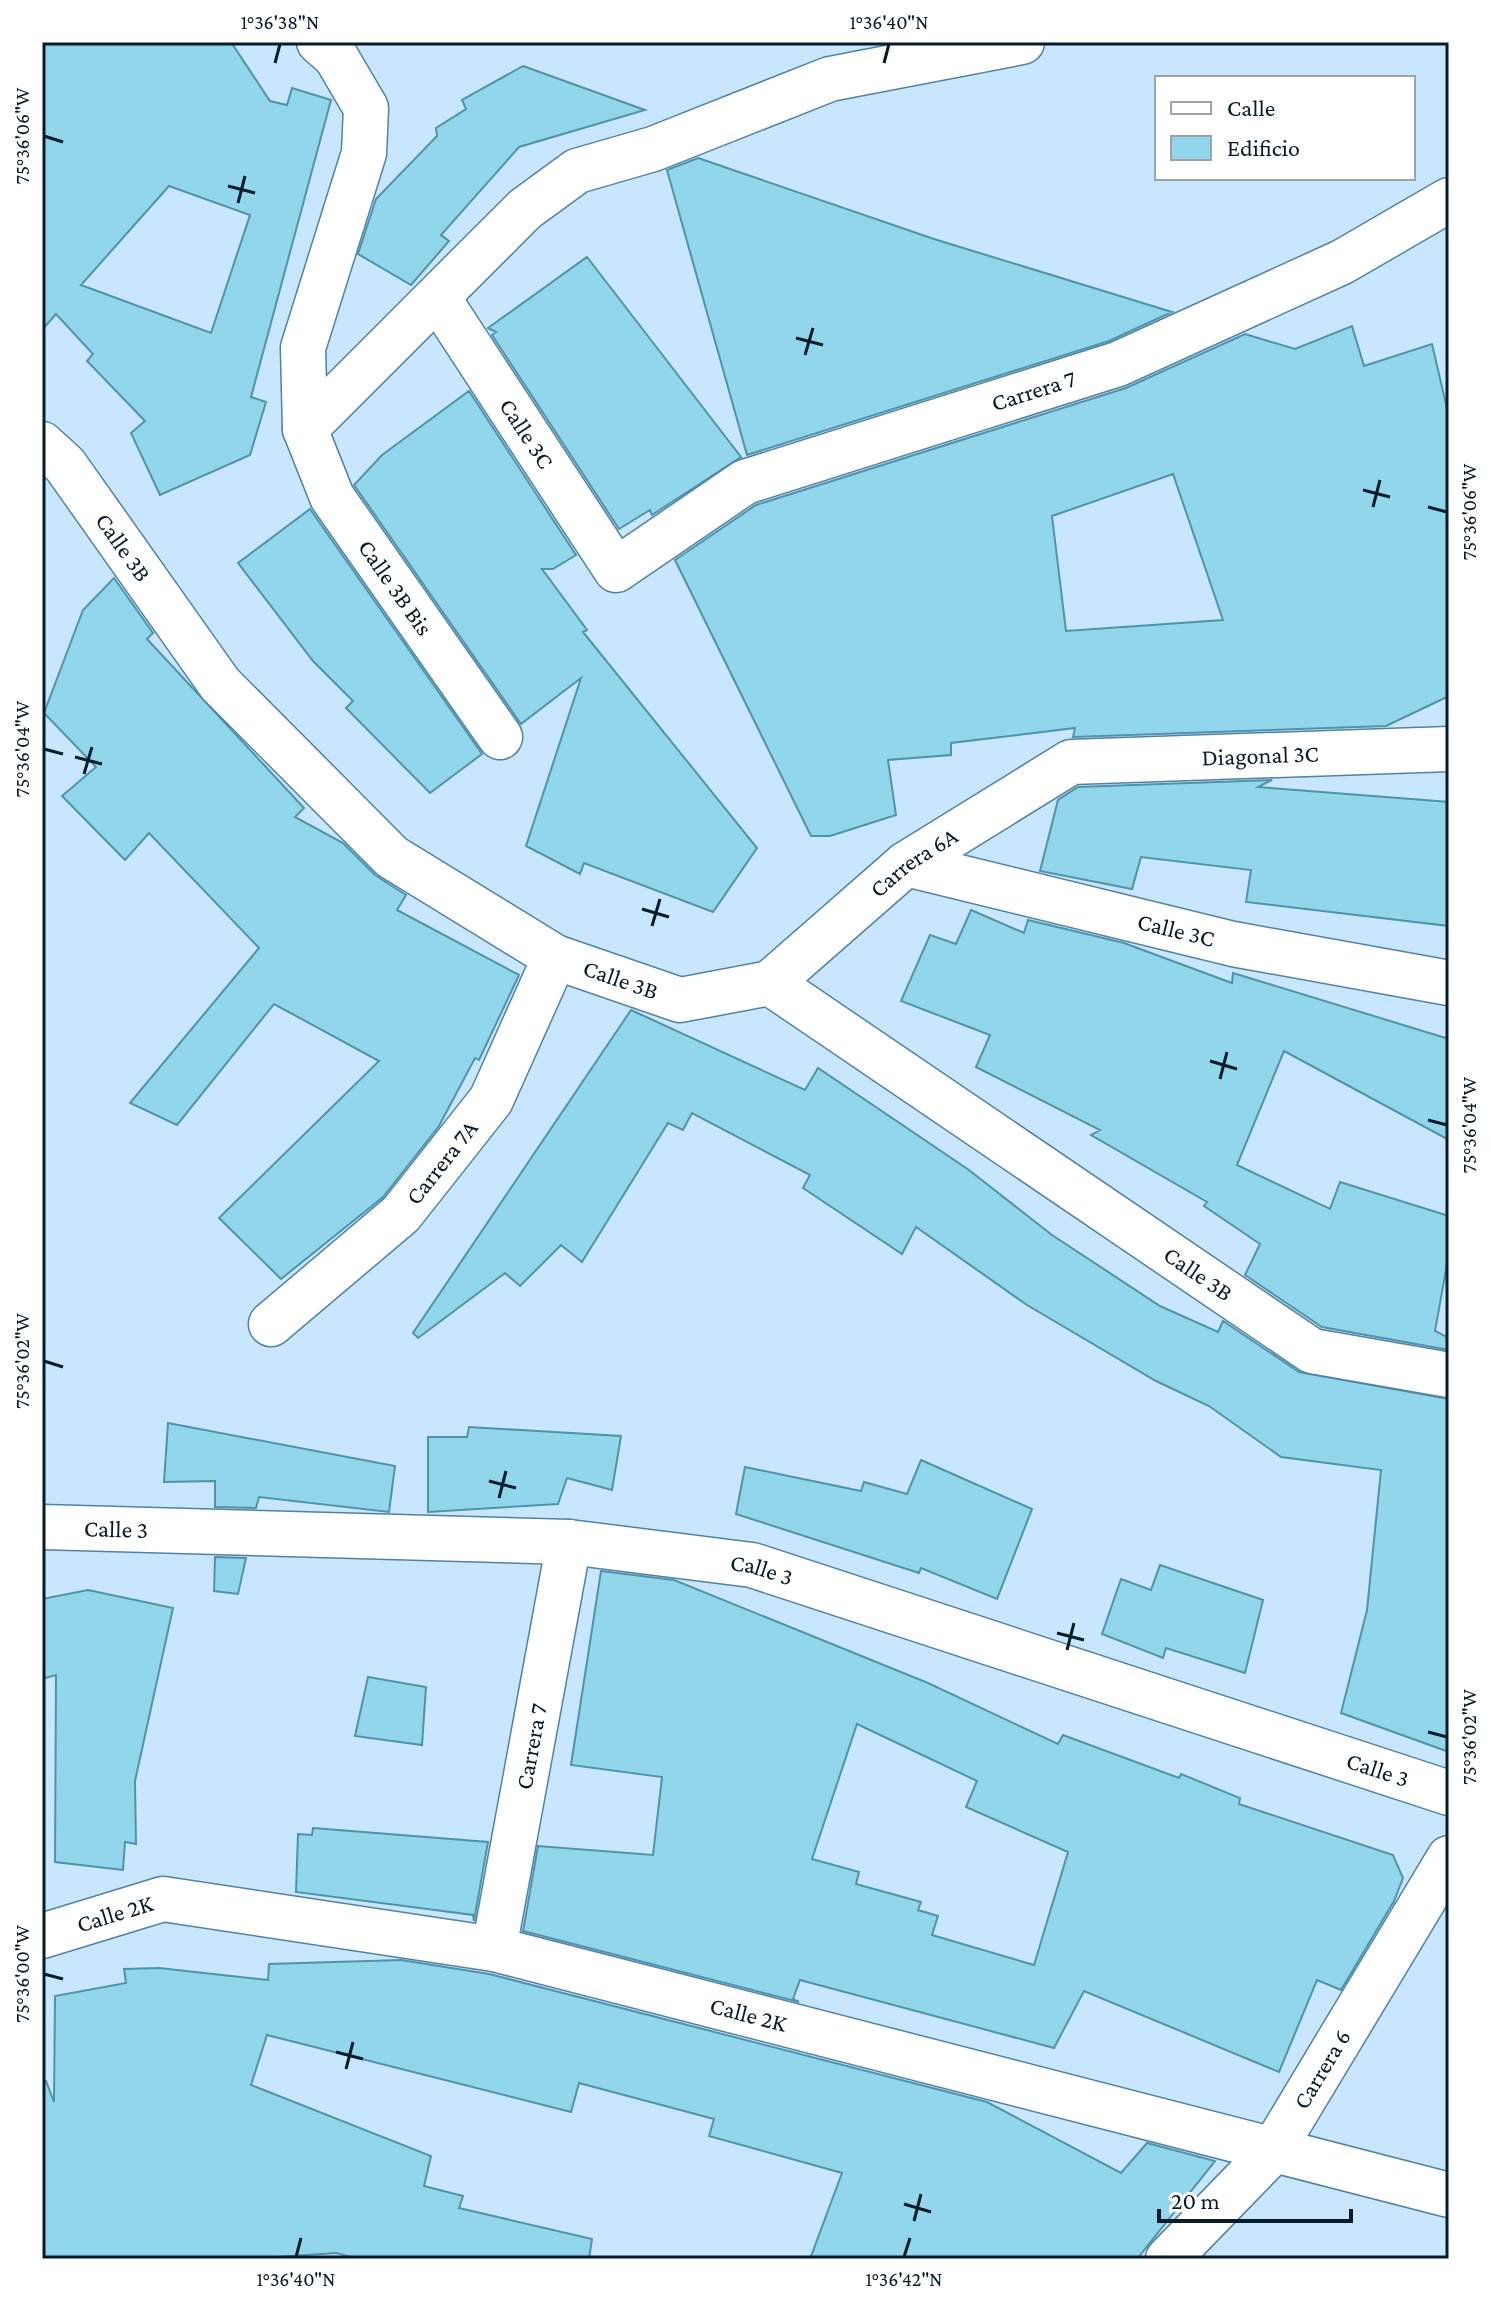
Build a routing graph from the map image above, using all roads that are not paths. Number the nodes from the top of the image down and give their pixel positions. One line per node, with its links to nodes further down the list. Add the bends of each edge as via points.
1 (319, 42): 6 (street, via 336,57 366,108 364,153 303,348)
2 (1022, 42): 3 (street)
3 (826, 60): 5 (street, via 653,149 577,171 525,209)
4 (1449, 200): 8 (street, Carrera 7, via 1342,262 1118,364 745,482)
5 (438, 298): 6 (street); 8 (street, Calle 3C)
6 (305, 429): 9 (street, Calle 3B Bis, via 332,497)
7 (42, 444): 13 (street, Calle 3B, via 65,465 220,684 392,857)
8 (616, 570)
9 (500, 737)
10 (1449, 749): 11 (street, Diagonal 3C)
11 (1071, 762): 12 (street, Carrera 6A)
12 (906, 864): 14 (street, Carrera 6A); 15 (street, Calle 3C, via 1233,944)
13 (555, 957): 14 (street, Calle 3B, via 680,1000); 16 (street, Carrera 7A, via 491,1100 401,1214)
14 (770, 983): 17 (street, Calle 3B, via 1312,1351)
15 (1449, 983)
16 (271, 1324)
17 (1449, 1375)
18 (42, 1527): 19 (street, Calle 3)
19 (569, 1542): 20 (street, Calle 3, via 752,1565); 23 (street, Carrera 7)
20 (1449, 1793)
21 (1449, 1858): 24 (street, Carrera 6)
22 (42, 1936): 23 (street, Calle 2K, via 163,1899)
23 (494, 1949): 24 (street, Calle 2K)
24 (1272, 2152): 25 (street, Calle 2K); 26 (street, Carrera 6)
25 (1449, 2195)
26 (1168, 2259)

